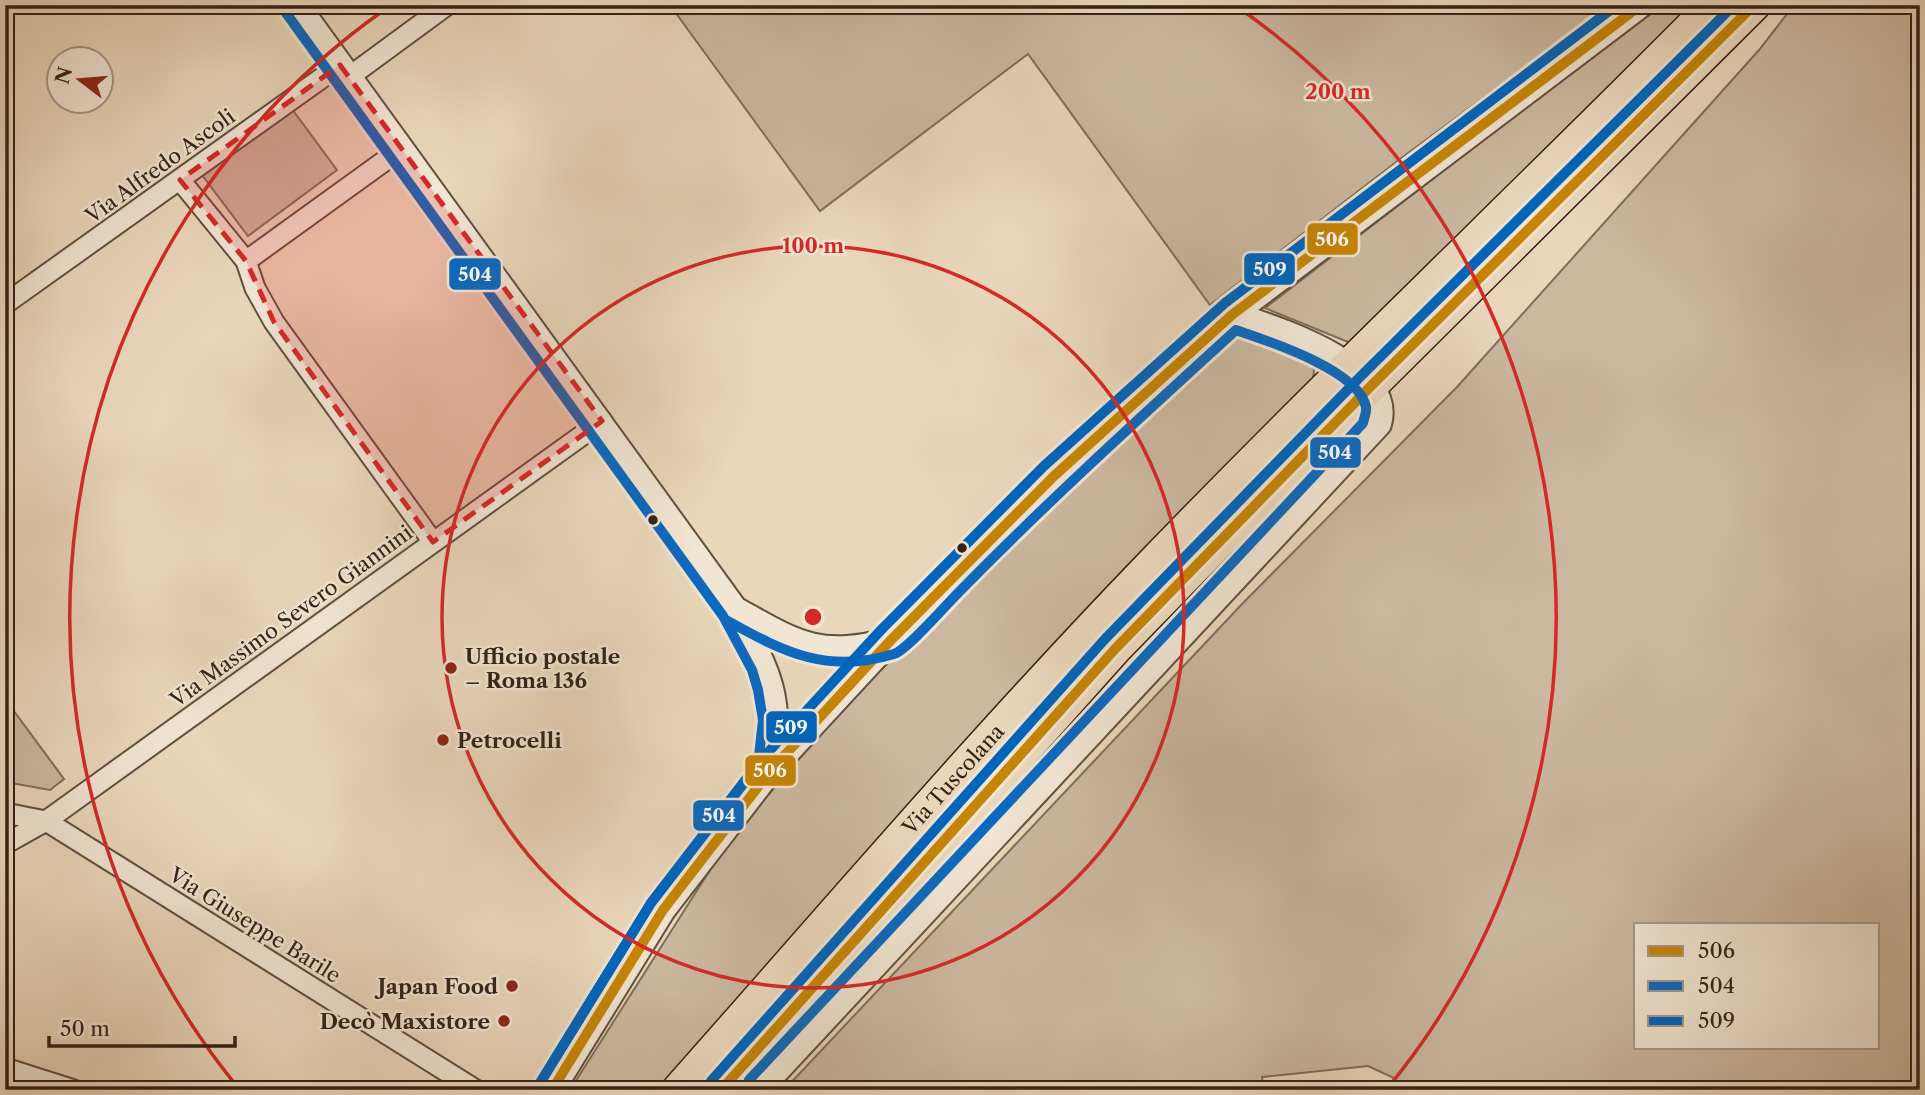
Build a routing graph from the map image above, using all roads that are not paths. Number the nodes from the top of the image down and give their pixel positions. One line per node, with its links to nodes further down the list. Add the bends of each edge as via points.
1 (297, 5): 6 (street)
2 (447, 5): 6 (street, Via Alfredo Ascoli)
3 (1641, 5): 11 (street)
4 (1713, 5): 12 (main road, Via Tuscolana)
5 (1754, 5): 12 (main road, Via Tuscolana)
6 (345, 71): 7 (street); 8 (street, Via Alfredo Ascoli)
7 (401, 149): 9 (street); 13 (street)
8 (180, 180): 9 (street); 10 (street, Via Alfredo Ascoli)
9 (246, 261): 14 (street, via 274,323)
10 (7, 299)
11 (1233, 314): 12 (street, via 1308,342); 16 (street, via 1054,476)
12 (1359, 376): 21 (street, via 1381,411 1375,430); 22 (main road, Via Tuscolana); 27 (main road, Via Tuscolana, via 1055,667)
13 (602, 421): 14 (street, Via Massimo Severo Giannini); 15 (street)
14 (433, 542): 19 (street, Via Massimo Severo Giannini)
15 (736, 609): 16 (street, via 786,638 826,650); 17 (street, via 772,687 777,720)
16 (891, 640): 17 (street)
17 (771, 770): 26 (street, via 663,910)
18 (5, 813): 19 (street, Via Giuseppe Barile)
19 (46, 821): 20 (street, Via Massimo Severo Giannini); 25 (street, Via Giuseppe Barile)
20 (5, 844)
21 (925, 909): 22 (street); 29 (street)
22 (778, 1025): 28 (main road, Via Tuscolana)
23 (5, 1068): 24 (street)
24 (74, 1090)
25 (476, 1090)
26 (552, 1090)
27 (678, 1090)
28 (721, 1090)
29 (759, 1090)

